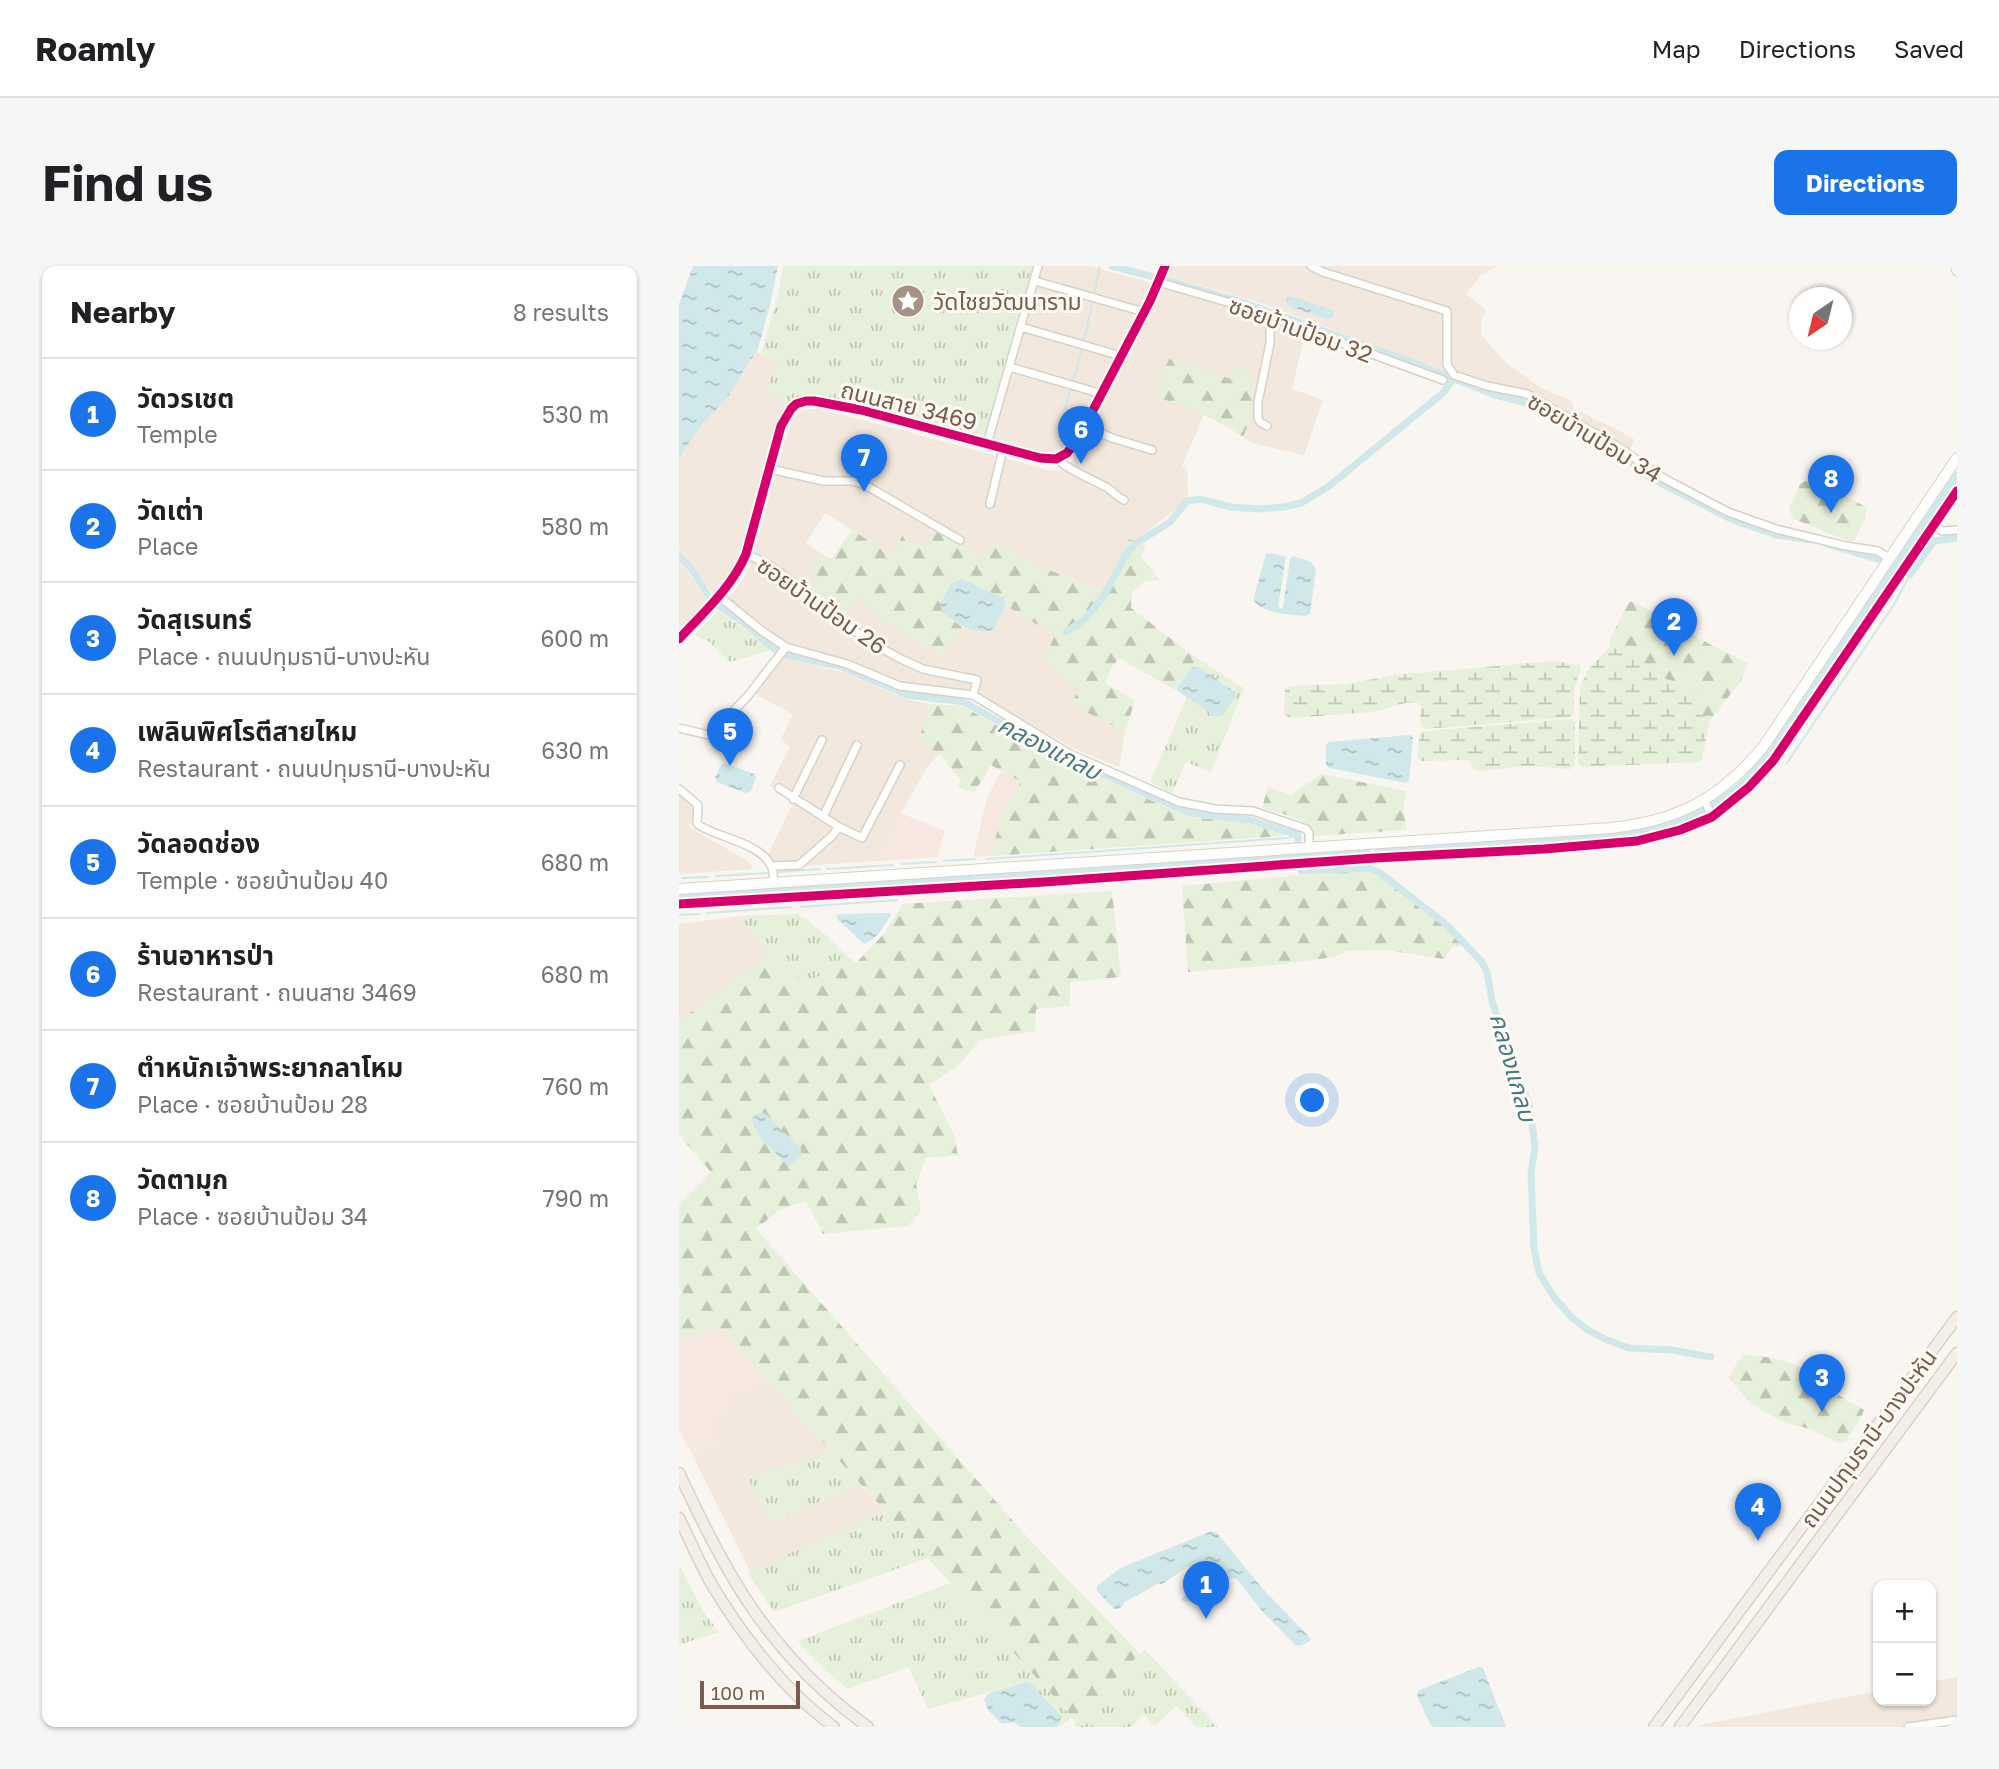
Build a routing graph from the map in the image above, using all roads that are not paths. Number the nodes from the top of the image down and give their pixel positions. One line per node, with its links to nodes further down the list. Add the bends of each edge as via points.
1 (1038, 266): 4 (street)
2 (1165, 266): 5 (main road)
3 (1311, 266): 28 (street, ซอยบ้านป้อม 34, via 1447,311 1447,365 1454,375 1527,394 1728,512 1776,529 1878,551)
4 (1035, 281): 6 (street); 8 (street)
5 (1158, 282): 6 (main road); 7 (street, ซอยบ้านป้อม 32)
6 (1144, 312): 9 (main road)
7 (1271, 318): 11 (street, ซอยบ้านป้อม 32); 14 (street, via 1258,402 1258,418)
8 (1021, 327): 9 (street); 10 (street)
9 (1121, 356): 12 (main road)
10 (1010, 367): 12 (street); 15 (street)
11 (1443, 380)
12 (1102, 394): 13 (main road)
13 (1085, 426): 17 (street); 19 (main road, via 1067,453)
14 (1267, 426)
15 (987, 444): 16 (main road, ถนนสาย 3469); 20 (main road, ถนนสาย 3469, via 861,410 806,401 796,404 786,416)
16 (1003, 449): 19 (main road, ถนนสาย 3469); 23 (street)
17 (1153, 450)
18 (1957, 458): 28 (main road)
19 (1056, 459): 22 (street)
20 (770, 469): 26 (street, via 824,481 854,481); 27 (main road, ถนนสาย 3469)
21 (1957, 491): 24 (street)
22 (1124, 500)
23 (990, 504)
24 (1933, 526): 25 (street); 40 (street, via 1779,754 1749,787)
25 (1957, 530)
26 (960, 540)
27 (746, 554): 29 (main road, ถนนสาย 3469); 32 (street, ซอยบ้านป้อม 26, via 768,564 815,603 901,659 923,669 977,680)
28 (1890, 559): 40 (main road, via 1763,747)
29 (719, 596): 30 (main road, ถนนสาย 3469); 31 (street)
30 (679, 639)
31 (783, 651): 32 (street, via 847,664 900,686); 33 (street, via 713,733)
32 (973, 695): 45 (street, via 1070,754 1179,803 1253,811 1305,829)
33 (679, 728)
34 (822, 740): 39 (street)
35 (857, 745): 41 (street)
36 (900, 765): 42 (street, via 864,837)
37 (779, 788): 39 (street)
38 (679, 789): 47 (street, via 698,805 697,824 744,844)
39 (793, 799): 41 (street)
40 (1708, 808): 44 (main road, via 1635,825); 44 (street, via 1680,830 1637,841 1543,849)
41 (823, 817): 42 (street)
42 (839, 827): 47 (street, via 799,865)
43 (1369, 844): 44 (main road); 45 (main road); 46 (street)
44 (1468, 845): 46 (street)
45 (1309, 848): 48 (main road)
46 (1375, 858): 48 (street)
47 (772, 866): 50 (street)
48 (1043, 874): 50 (main road); 50 (street)
49 (679, 889): 50 (main road)
50 (783, 889): 51 (street)
51 (679, 904)
52 (1957, 1317): 60 (main road, ถนนปทุมธานี-บางปะหัน)
53 (1957, 1353): 57 (main road, ถนนปทุมธานี-บางปะหัน)
54 (679, 1473): 59 (main road, via 724,1564 754,1612 810,1678)
55 (679, 1518): 58 (main road, via 735,1621 795,1693)
56 (1957, 1720): 61 (street)
57 (1687, 1725)
58 (834, 1727)
59 (868, 1727)
60 (1654, 1727)
61 (1907, 1727)

